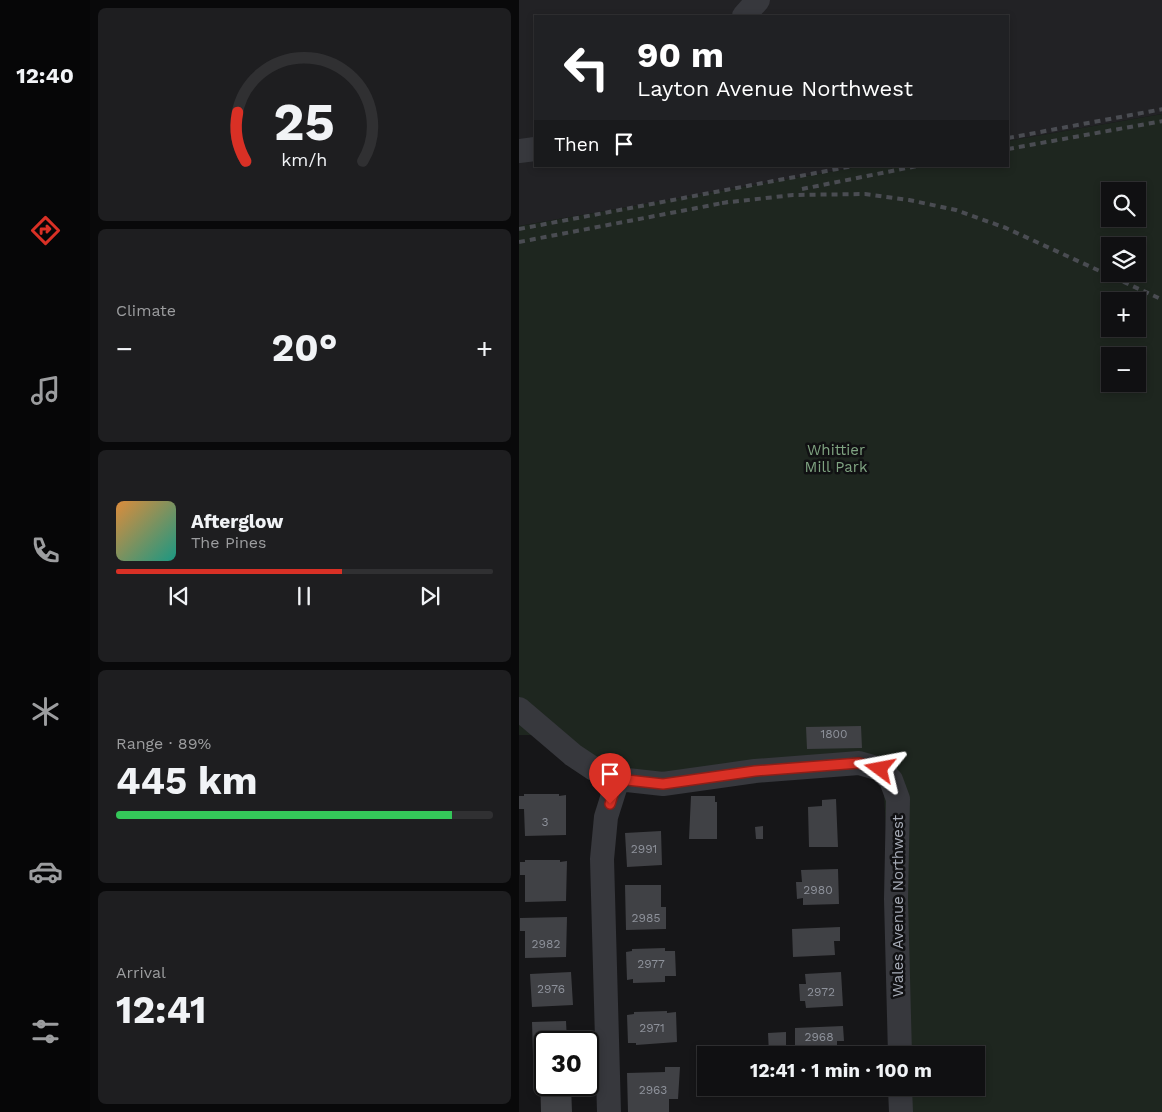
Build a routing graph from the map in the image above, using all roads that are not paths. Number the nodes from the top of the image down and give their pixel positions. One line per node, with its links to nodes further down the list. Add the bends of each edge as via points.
1 (758, 0): 2 (street)
2 (745, 15)
3 (534, 149): 4 (street)
4 (519, 151)
5 (519, 709): 6 (street, via 573,755)
6 (618, 779): 7 (street, Wales Avenue Northwest, via 663,784 755,771 859,763 880,769 891,780 897,799); 9 (street, via 606,817 602,859)
7 (900, 1046)
8 (900, 1096): 10 (street)
9 (609, 1112)
10 (901, 1112)

